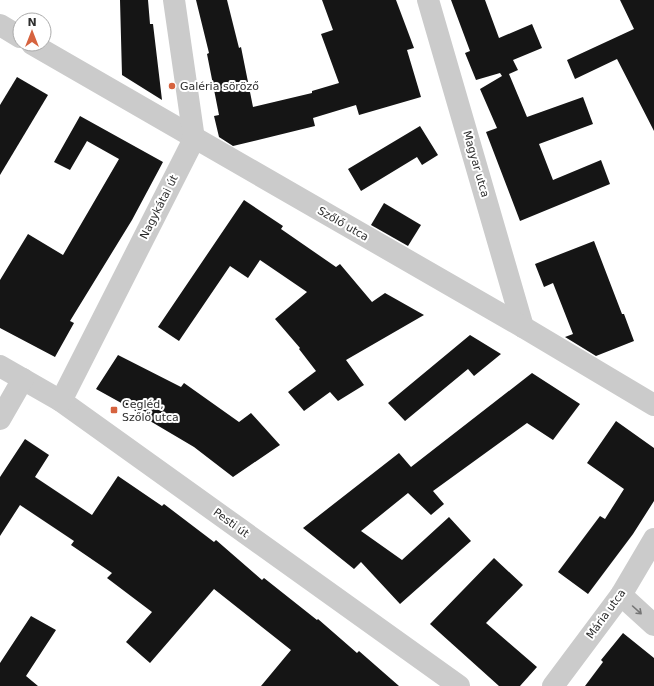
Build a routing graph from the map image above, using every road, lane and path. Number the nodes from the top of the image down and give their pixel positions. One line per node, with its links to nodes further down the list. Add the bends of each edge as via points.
1 (174, 0): 6 (street)
2 (428, 0): 7 (street, Magyar utca)
3 (0, 25): 4 (street)
4 (12, 32)
5 (46, 52): 6 (street, Szőlő utca)
6 (194, 139): 7 (street, Szőlő utca); 10 (street, Nagykátai út)
7 (523, 327): 11 (street, Szőlő utca)
8 (0, 366): 9 (street, Pesti út)
9 (23, 379): 10 (street, Pesti út); 12 (street)
10 (62, 401): 16 (street, Pesti út)
11 (654, 405)
12 (0, 419)
13 (654, 539): 14 (street, Mária utca)
14 (621, 595): 15 (street, one-way to 15); 17 (street, Mária utca)
15 (654, 625)
16 (459, 686)
17 (553, 686)

